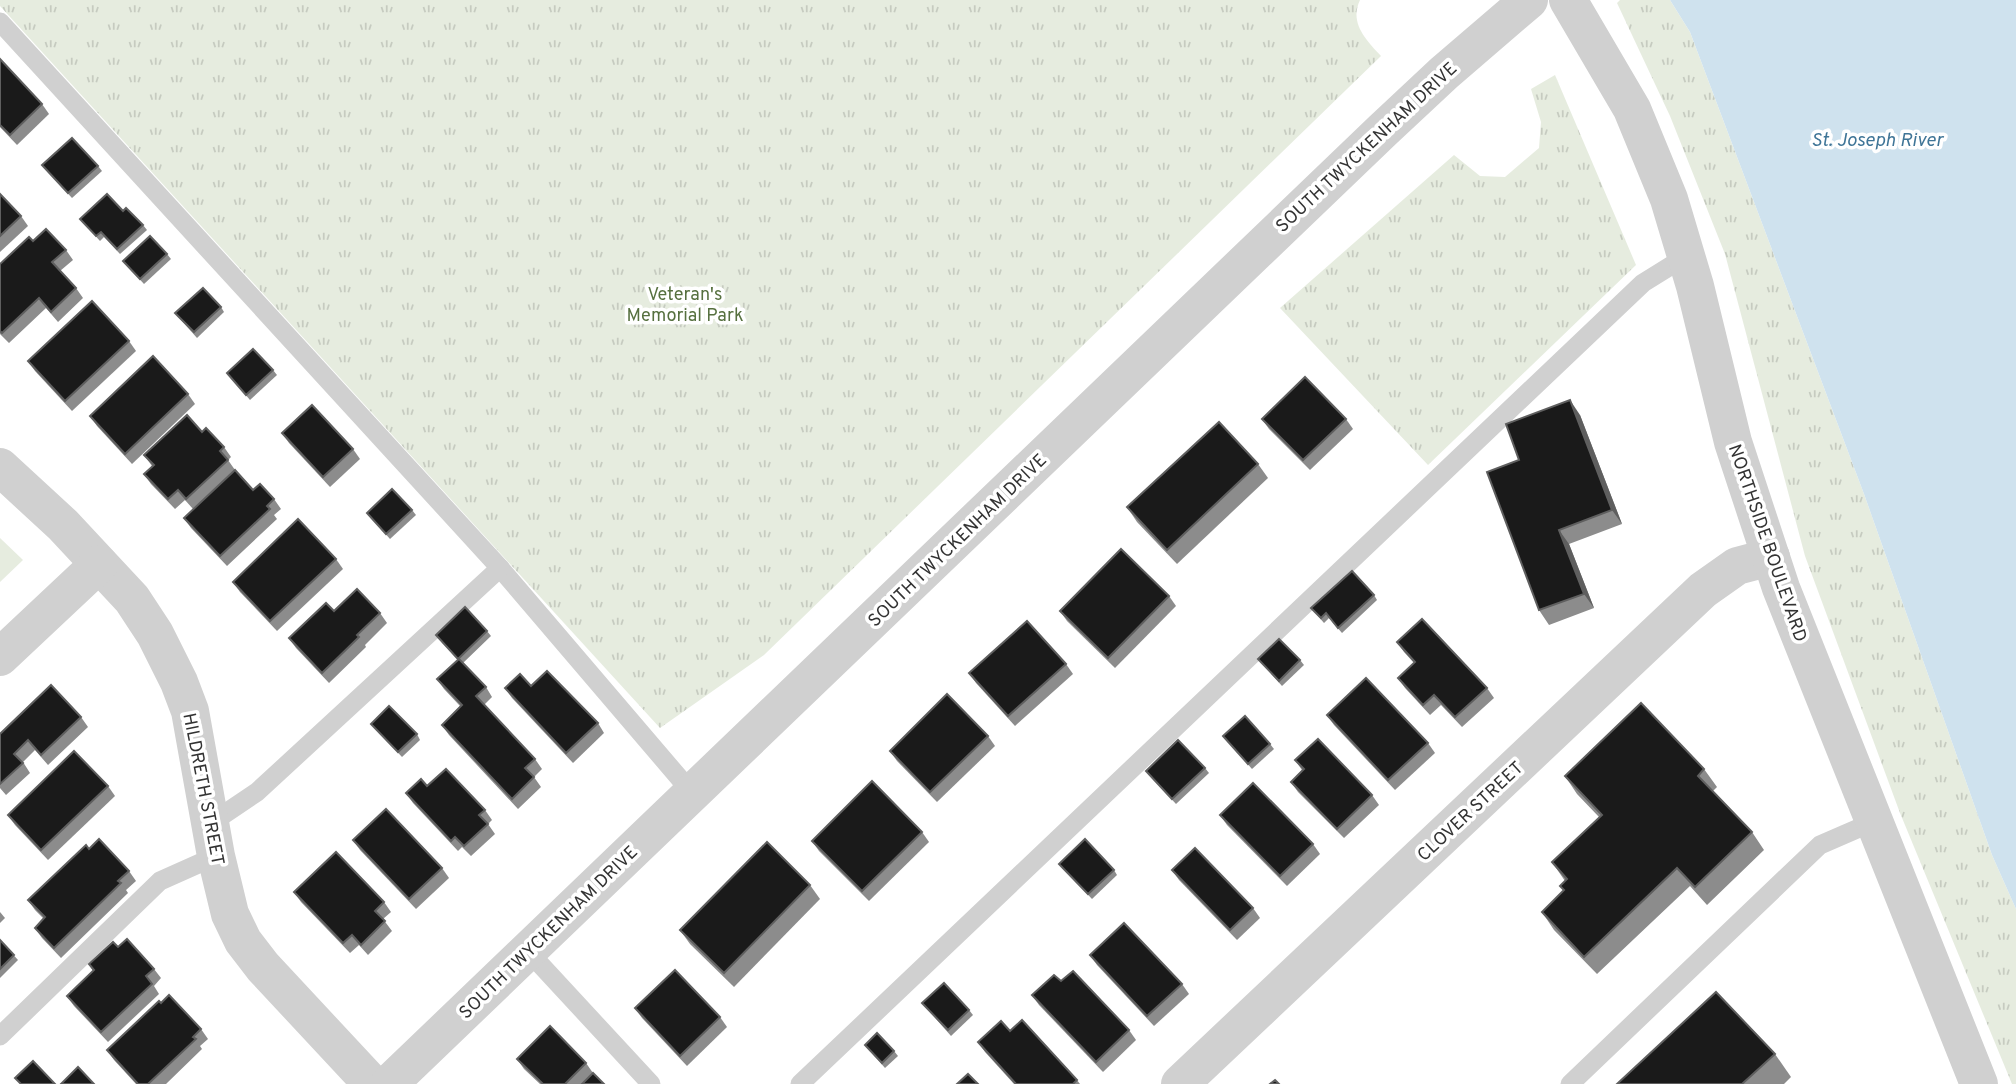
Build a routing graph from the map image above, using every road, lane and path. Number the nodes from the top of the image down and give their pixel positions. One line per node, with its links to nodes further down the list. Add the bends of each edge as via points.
1 (1530, 0): 10 (street, SOUTH TWYCKENHAM DRIVE, via 1383,130)
2 (1568, 0): 4 (street, NORTHSIDE BOULEVARD, via 1632,108 1669,200)
3 (0, 22): 8 (lane)
4 (1685, 257): 6 (street, NORTHSIDE BOULEVARD, via 1733,442); 18 (lane, via 1633,293)
5 (0, 467): 7 (street, HILDRETH STREET)
6 (1771, 557): 11 (street, NORTHSIDE BOULEVARD); 19 (street, CLOVER STREET, via 1737,566 1703,590)
7 (99, 564): 9 (street); 12 (street, HILDRETH STREET, via 132,599 179,682 190,711)
8 (500, 568): 10 (lane); 12 (lane, via 257,792)
9 (0, 657)
10 (693, 794): 13 (street, SOUTH TWYCKENHAM DRIVE)
11 (1873, 822): 20 (lane, via 1820,845); 21 (street, NORTHSIDE BOULEVARD)
12 (214, 840): 14 (lane, via 160,881); 15 (street, HILDRETH STREET, via 230,914 243,941)
13 (527, 950): 16 (street, SOUTH TWYCKENHAM DRIVE); 17 (lane)
14 (0, 1036)
15 (372, 1084)
16 (389, 1084)
17 (651, 1084)
18 (800, 1084)
19 (1180, 1084)
20 (1570, 1084)
21 (1979, 1084)

